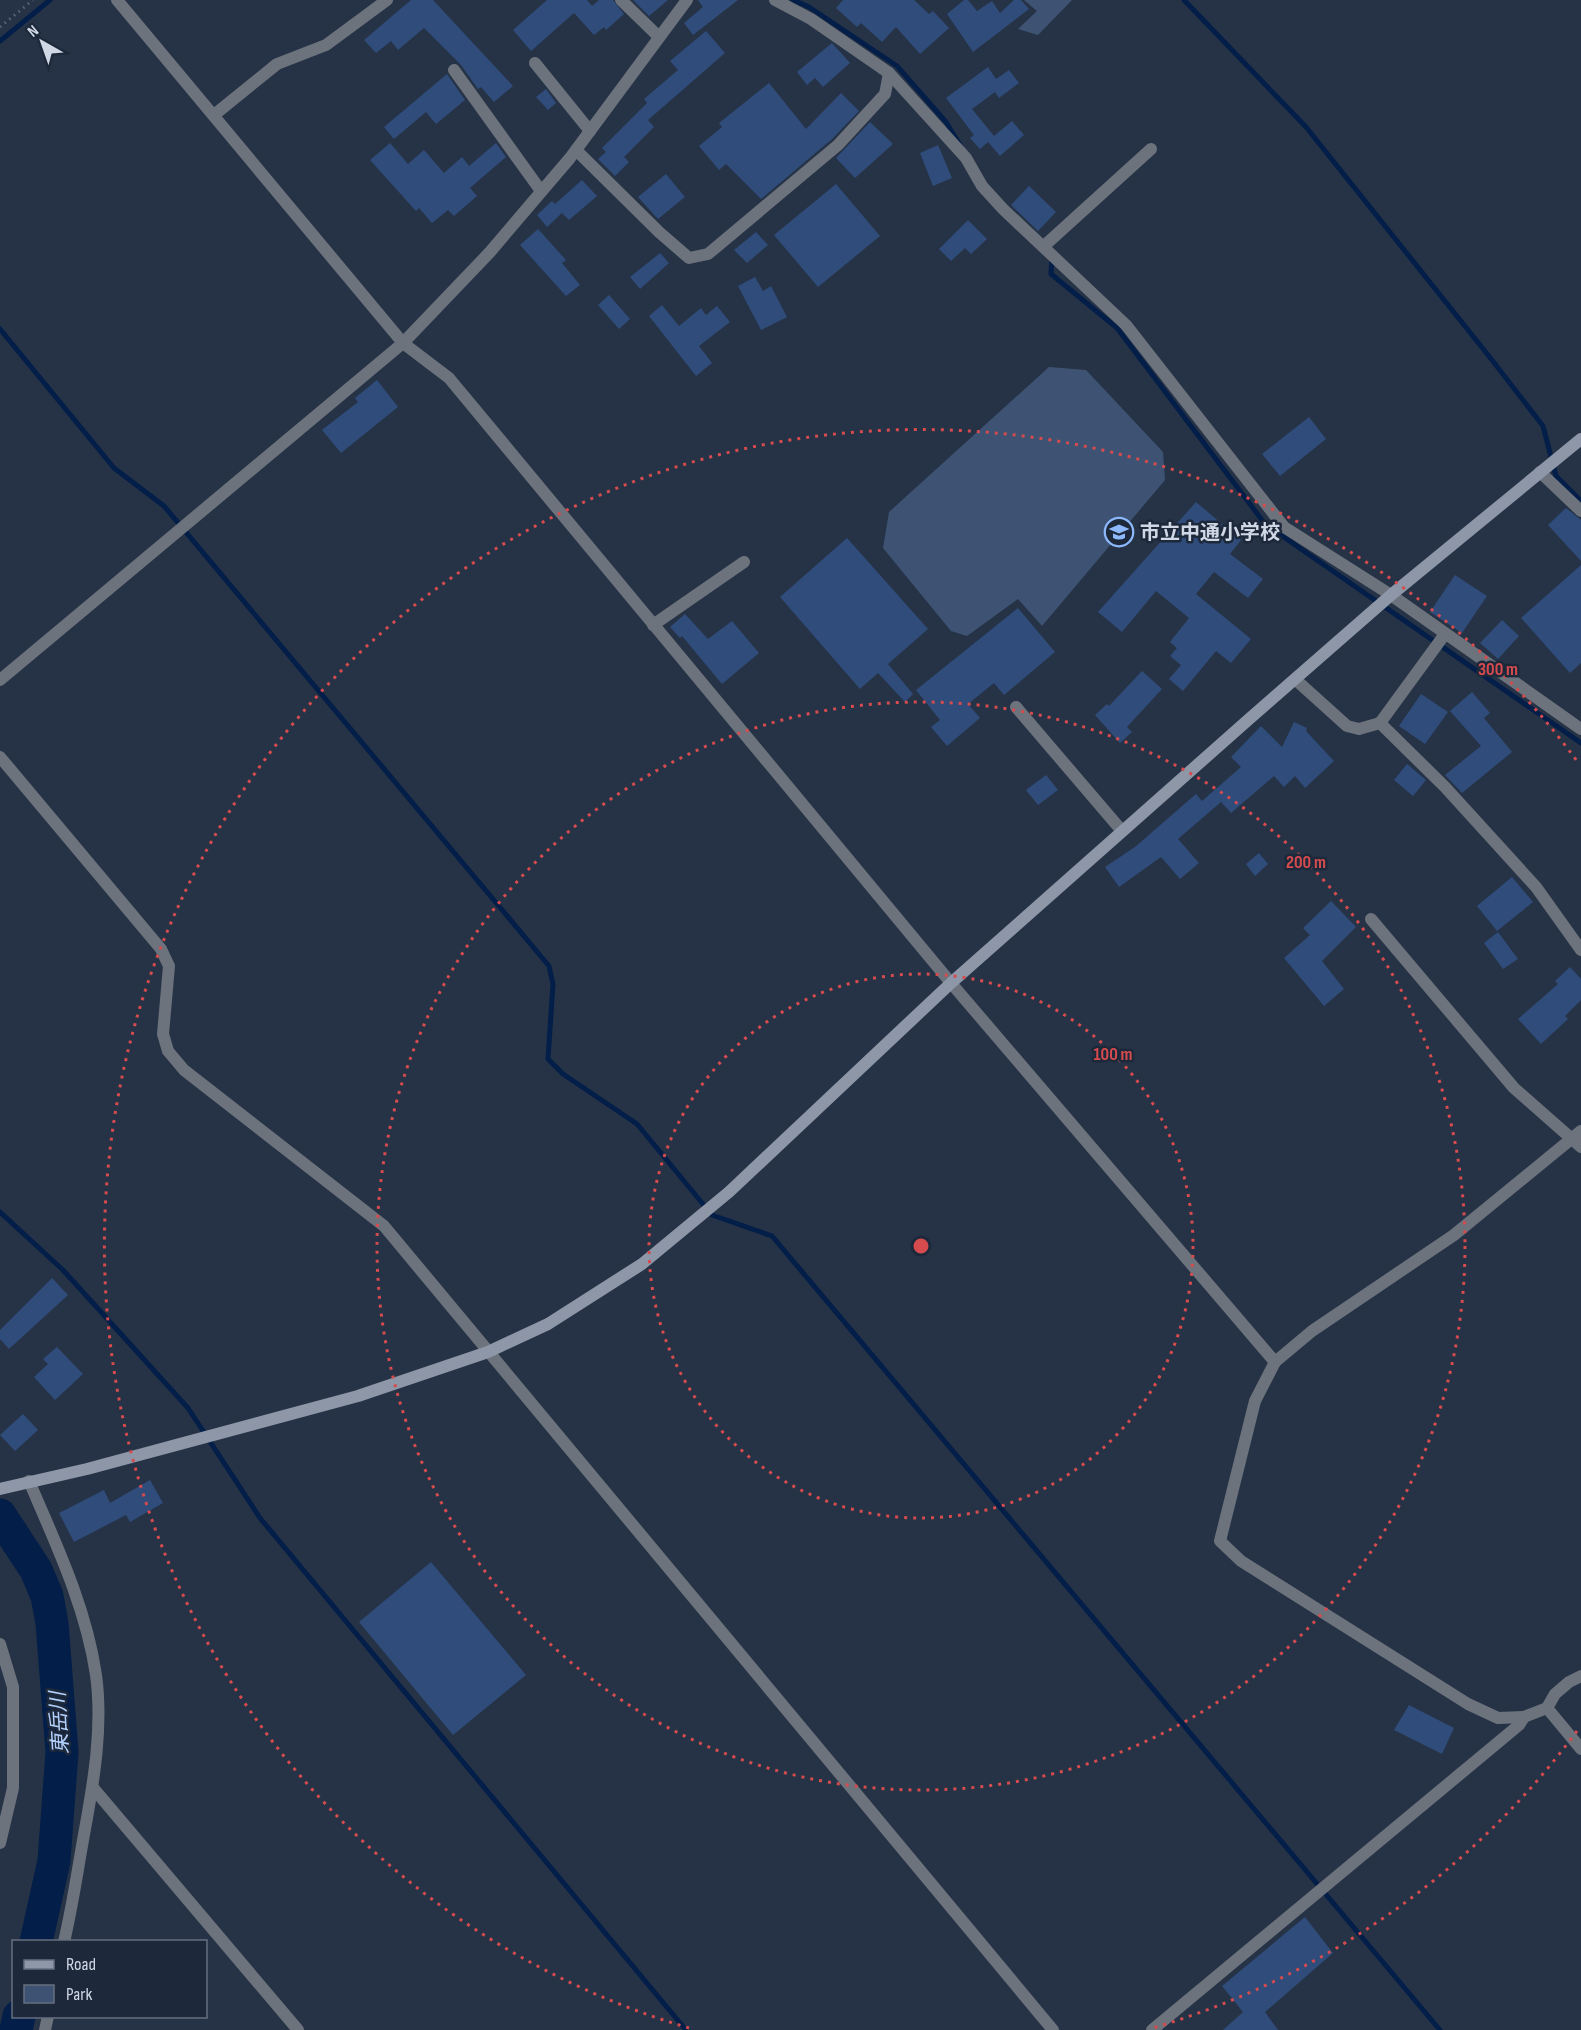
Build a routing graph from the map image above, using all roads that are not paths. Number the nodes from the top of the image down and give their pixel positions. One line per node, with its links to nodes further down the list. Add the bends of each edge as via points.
1 (117, 0): 10 (street)
2 (387, 0): 10 (street, via 326,45 277,64)
3 (621, 0): 6 (street)
4 (687, 0): 6 (street)
5 (775, 0): 9 (street, via 811,19)
6 (659, 37): 11 (street)
7 (535, 63): 11 (street)
8 (454, 70): 14 (street)
9 (889, 73): 13 (street, via 885,94 838,145 708,254 689,258); 15 (street, via 966,158 996,202)
10 (213, 115): 16 (street)
11 (590, 131): 13 (street)
12 (1151, 149): 15 (street)
13 (576, 150): 14 (street)
14 (541, 191): 16 (street, via 490,252)
15 (1044, 246): 21 (street, via 1126,325 1284,527)
16 (403, 343): 22 (street, via 449,378); 24 (street)
17 (1581, 439): 18 (street)
18 (1543, 470): 19 (street); 21 (street)
19 (1581, 511)
20 (744, 562): 22 (street)
21 (1391, 595): 23 (street); 25 (street)
22 (653, 625): 33 (street)
23 (1445, 634): 27 (street); 28 (street)
24 (0, 680)
25 (1296, 680): 27 (street, via 1347,726 1359,729); 30 (street)
26 (1016, 707): 30 (street)
27 (1380, 723): 32 (street, via 1536,887)
28 (1581, 729)
29 (0, 758): 36 (street, via 161,949 169,966 163,1034 168,1051 184,1070 384,1226)
30 (1122, 831): 33 (street)
31 (1371, 920): 35 (street, via 1514,1088)
32 (1581, 950)
33 (951, 983): 36 (street, via 729,1192 642,1264 548,1324); 37 (street)
34 (1581, 1131): 35 (street)
35 (1576, 1144): 37 (street, via 1454,1235 1312,1331)
36 (488, 1352): 38 (street, via 358,1396 87,1469); 49 (street)
37 (1275, 1362): 43 (street, via 1255,1401 1220,1541 1241,1561 1468,1704 1498,1718)
38 (28, 1481): 39 (street); 45 (street, via 72,1582 96,1676)
39 (0, 1489)
40 (0, 1644): 46 (street, via 13,1687 13,1788)
41 (1581, 1676): 42 (street, via 1556,1694)
42 (1547, 1708): 43 (street); 44 (street)
43 (1524, 1717): 50 (street)
44 (1581, 1749)
45 (94, 1788): 47 (street); 48 (street)
46 (0, 1843)
47 (64, 1940)
48 (298, 2030)
49 (1053, 2030)
50 (1152, 2030)

